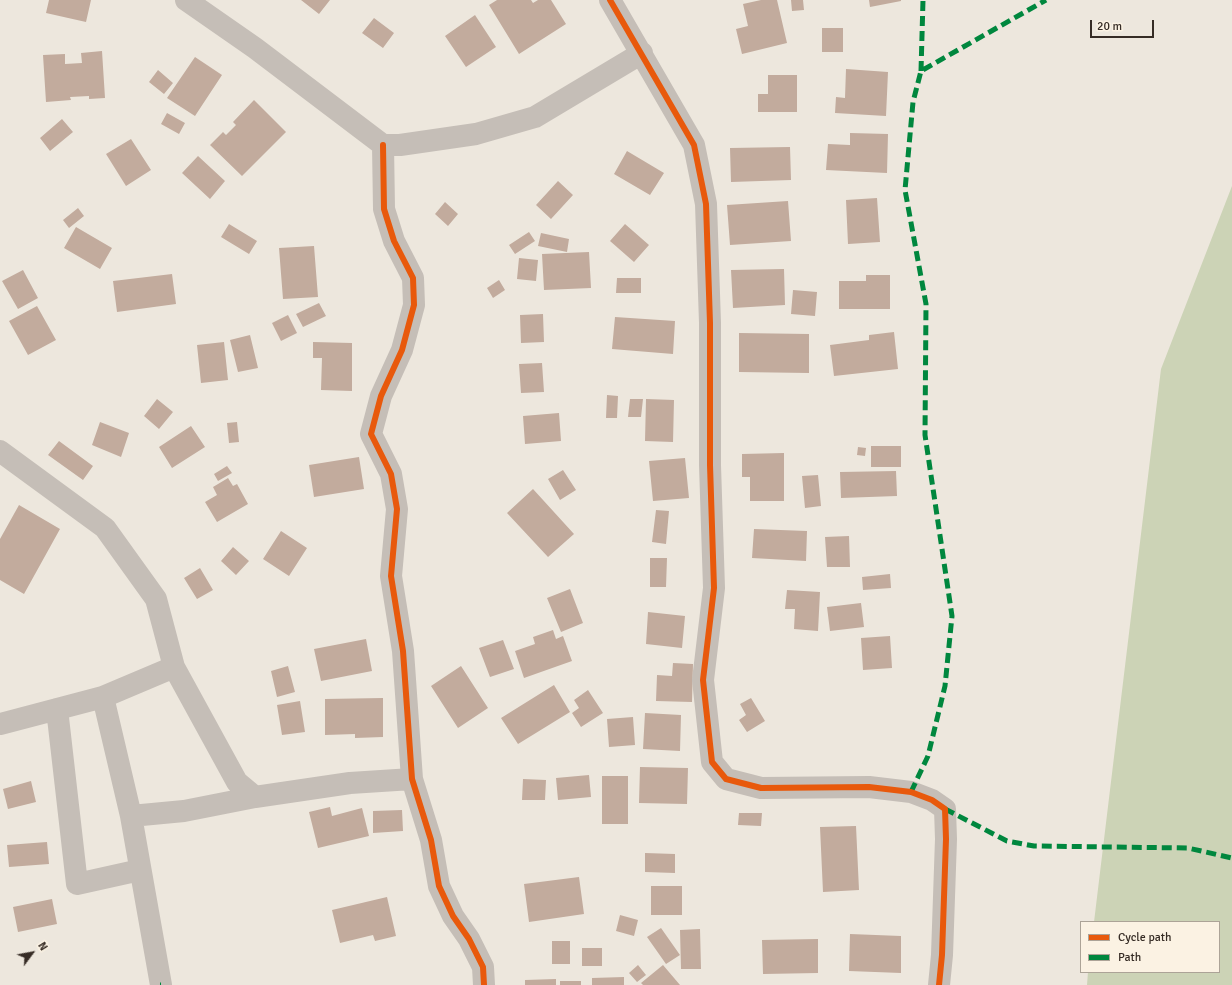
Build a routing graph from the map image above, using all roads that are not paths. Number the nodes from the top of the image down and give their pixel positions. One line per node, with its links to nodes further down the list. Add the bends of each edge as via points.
1 (186, 0): 4 (street, via 255,48)
2 (610, 0): 3 (street)
3 (642, 53): 4 (street, via 535,117 476,134); 16 (street, via 694,145 706,204 714,588 703,680 712,762 726,779 761,788 883,788 911,792 932,800 945,809 946,839)
4 (383, 145): 10 (street, via 384,209 394,241 413,278 414,305 402,350 381,396 371,434 391,474 397,509 391,576 403,651)
5 (0, 451): 6 (street, via 105,528 156,598)
6 (174, 667): 7 (street); 11 (street, via 237,782)
7 (103, 697): 8 (street); 12 (street)
8 (57, 709): 9 (street); 13 (street, via 77,884)
9 (0, 724)
10 (412, 780): 11 (street, via 350,783); 15 (street, via 431,840 439,886 453,916 470,939 483,967)
11 (255, 797): 12 (street, via 184,811)
12 (131, 816): 13 (street)
13 (140, 870): 14 (street)
14 (161, 985)
15 (484, 985)
16 (939, 985)

